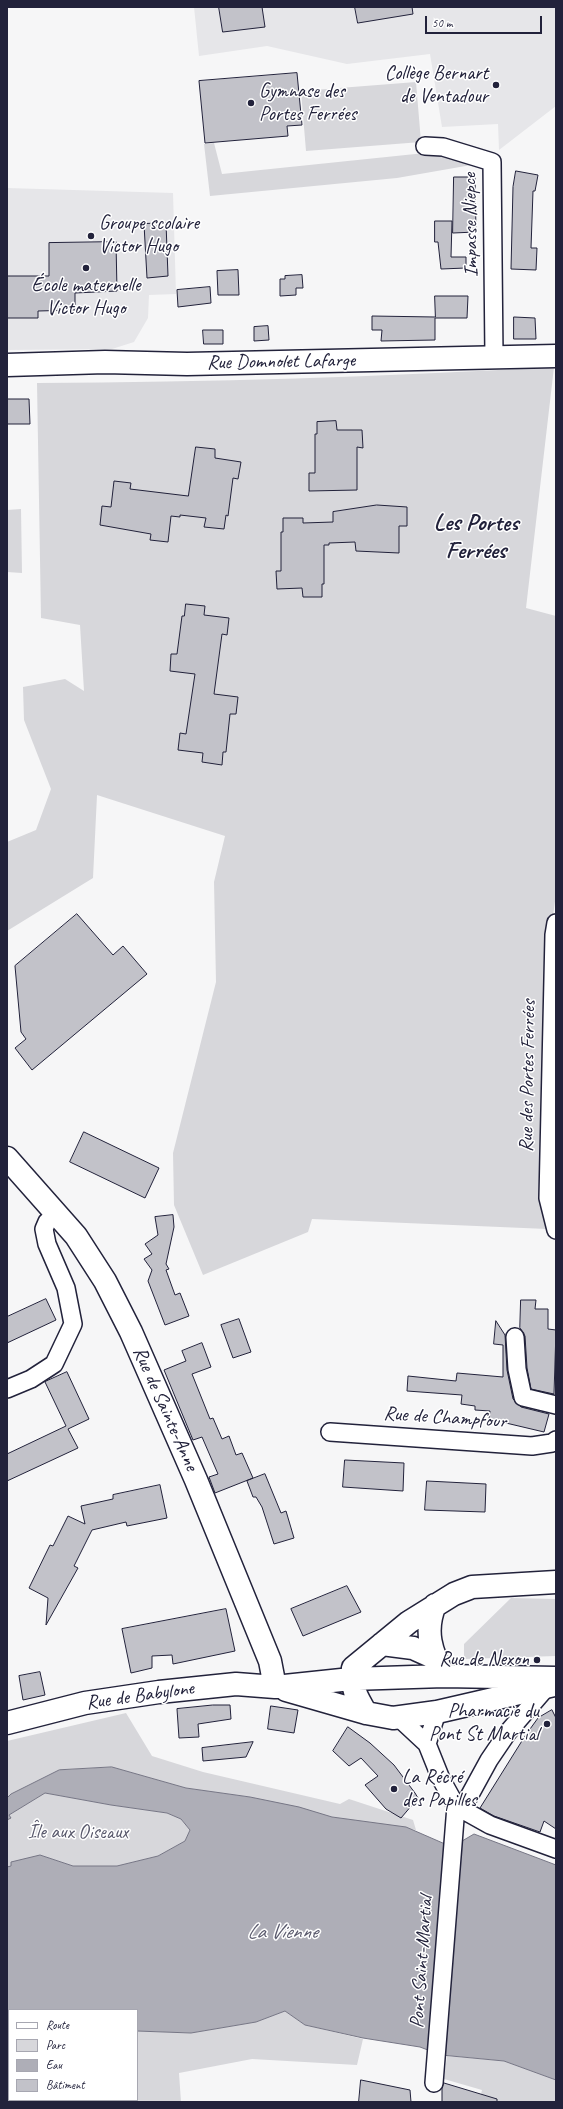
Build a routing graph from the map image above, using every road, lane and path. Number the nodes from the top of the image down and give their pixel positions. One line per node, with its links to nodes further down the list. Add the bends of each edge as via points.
1 (425, 146): 3 (street, Impasse Niepce, via 443,147 492,162)
2 (556, 356): 3 (street, Rue Domnolet Lafarge)
3 (494, 357): 4 (street, Rue Domnolet Lafarge)
4 (7, 365)
5 (556, 923): 8 (street, Rue des Portes Ferrées, via 548,1198)
6 (7, 1158): 7 (street, Rue de Sainte-Anne)
7 (57, 1213): 10 (street, via 47,1222 44,1229 47,1244 66,1288 73,1324 54,1364 31,1379); 21 (street, Rue de Sainte-Anne, via 76,1236 105,1281 131,1332 233,1569 270,1661)
8 (556, 1230)
9 (515, 1337): 11 (street, via 522,1397)
10 (7, 1389)
11 (556, 1405)
12 (330, 1432): 13 (street, Rue de Champfour, via 532,1446)
13 (556, 1440)
14 (556, 1582): 15 (street, via 472,1587)
15 (435, 1605): 16 (street); 17 (street, via 429,1619)
16 (382, 1644): 17 (street, via 413,1648); 19 (street, via 353,1668)
17 (433, 1657): 18 (street)
18 (444, 1676): 19 (street, Rue de Babylone); 20 (street, Rue de Babylone); 22 (street)
19 (351, 1679): 21 (street, Rue de Babylone); 23 (street, via 356,1696)
20 (553, 1683): 22 (street, Rue de Babylone); 27 (street, via 508,1732 466,1802)
21 (275, 1687): 23 (street, Rue de Babylone); 25 (street, Rue de Babylone, via 236,1684 159,1692 85,1703)
22 (437, 1712): 24 (street, Rue de Babylone); 26 (street)
23 (366, 1714): 24 (street, Rue de Babylone)
24 (398, 1717): 26 (street)
25 (7, 1723)
26 (427, 1744): 27 (street)
27 (456, 1806): 28 (street, via 490,1825); 29 (street, Pont Saint-Martial)
28 (556, 1849)
29 (434, 2083)

